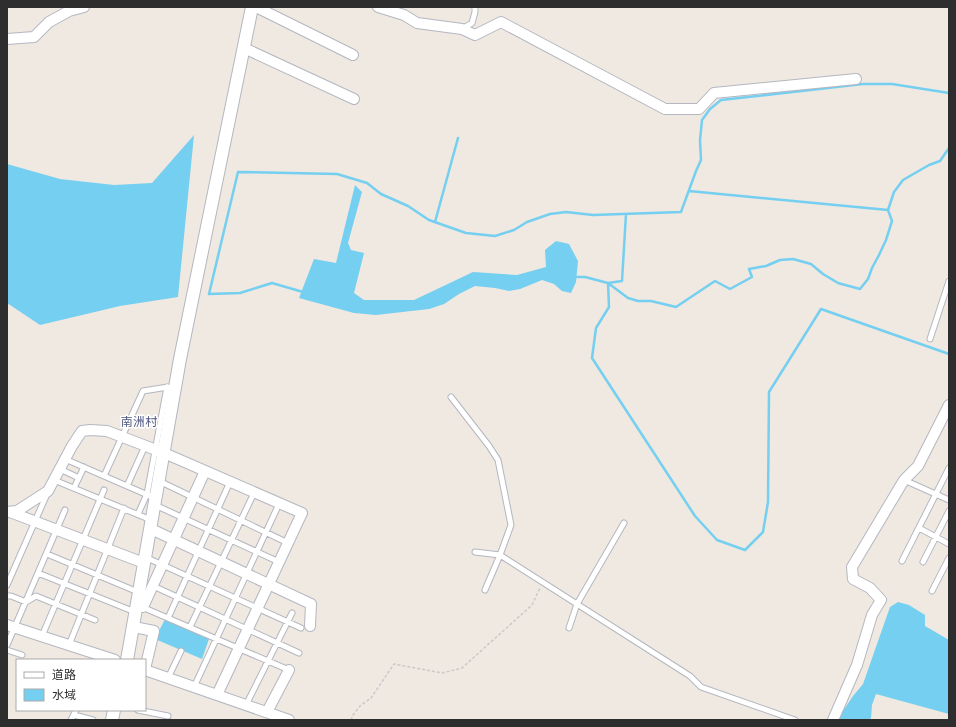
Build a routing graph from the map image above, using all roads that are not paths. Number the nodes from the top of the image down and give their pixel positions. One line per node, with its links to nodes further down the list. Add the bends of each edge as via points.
1 (84, 7): 7 (street, via 49,22 34,37)
2 (252, 7): 8 (street)
3 (256, 7): 9 (street)
4 (378, 7): 6 (street, via 404,15 417,23)
5 (475, 7): 6 (lane, via 472,23)
6 (462, 29): 10 (street, via 475,35 501,22 665,109 699,110 714,93)
7 (7, 39)
8 (244, 48): 11 (street); 14 (street)
9 (353, 55)
10 (856, 79)
11 (354, 99)
12 (949, 281): 13 (lane)
13 (930, 339)
14 (171, 386): 17 (lane, via 143,391); 19 (street)
15 (451, 397): 68 (lane, via 498,460 511,525)
16 (949, 405): 28 (street, via 918,466)
17 (122, 437): 18 (street); 20 (street, via 107,431 82,431); 25 (lane)
18 (145, 446): 19 (street); 31 (lane)
19 (160, 452): 24 (street); 29 (street); 39 (lane)
20 (66, 459): 21 (lane); 23 (street)
21 (84, 467): 25 (lane); 26 (lane)
22 (949, 468): 36 (lane)
23 (60, 469): 26 (lane); 27 (street)
24 (205, 471): 30 (street); 37 (street)
25 (104, 476): 31 (lane)
26 (79, 478): 32 (lane)
27 (54, 480): 32 (lane); 34 (street)
28 (904, 480): 36 (lane); 138 (street, via 852,567 853,579 870,588 881,600 872,615 857,665)
29 (159, 481): 37 (lane); 39 (street)
30 (230, 482): 35 (street); 43 (lane)
31 (127, 486): 39 (lane)
32 (74, 488): 38 (lane)
33 (104, 490): 38 (lane)
34 (48, 491): 44 (street, via 17,510); 50 (lane)
35 (254, 493): 41 (street); 49 (lane)
36 (936, 494): 40 (lane); 53 (lane)
37 (193, 498): 43 (lane); 48 (street)
38 (100, 499): 42 (lane); 58 (lane)
39 (152, 499): 47 (lane); 48 (lane); 52 (street)
40 (949, 500)
41 (279, 504): 56 (lane); 61 (street, via 302,513)
42 (124, 508): 47 (lane); 63 (lane)
43 (217, 509): 49 (lane); 55 (lane)
44 (8, 510): 50 (street)
45 (66, 510): 54 (lane)
46 (949, 511): 57 (lane)
47 (138, 514): 52 (lane)
48 (183, 518): 55 (lane); 59 (street)
49 (241, 520): 56 (lane); 60 (lane)
50 (35, 521): 54 (street); 83 (lane)
51 (624, 523): 95 (lane)
52 (151, 524): 59 (street); 70 (street)
53 (919, 528): 57 (lane); 71 (lane)
54 (57, 530): 58 (street); 67 (lane)
55 (208, 530): 60 (lane); 64 (lane)
56 (266, 532): 61 (lane); 65 (lane)
57 (936, 537): 62 (lane); 74 (lane)
58 (83, 540): 63 (street); 75 (lane)
59 (174, 540): 64 (street); 76 (street)
60 (232, 540): 65 (lane); 72 (lane)
61 (288, 543): 73 (street)
62 (949, 544)
63 (108, 549): 70 (street); 79 (lane)
64 (198, 551): 72 (street); 80 (lane)
65 (257, 552): 73 (lane); 78 (lane)
66 (475, 552): 68 (lane)
67 (47, 554): 75 (lane); 77 (lane)
68 (500, 555): 87 (lane); 95 (lane)
69 (949, 558): 88 (lane)
70 (145, 560): 76 (lane); 85 (street)
71 (902, 561)
72 (221, 562): 78 (street); 86 (lane)
73 (279, 562): 82 (street)
74 (923, 562)
75 (72, 565): 79 (lane); 81 (lane)
76 (162, 565): 80 (lane); 84 (street)
77 (38, 573): 81 (lane); 93 (lane)
78 (246, 574): 82 (street); 92 (lane)
79 (97, 575): 85 (lane); 89 (lane)
80 (187, 576): 86 (lane); 91 (lane)
81 (64, 584): 89 (lane); 94 (lane)
82 (269, 584): 98 (street); 108 (street, via 311,604)
83 (7, 585)
84 (153, 586): 85 (lane); 91 (lane); 97 (street)
85 (140, 587): 97 (street)
86 (209, 587): 92 (lane); 96 (lane)
87 (484, 590)
88 (932, 591)
89 (90, 594): 97 (lane); 100 (lane)
90 (7, 596): 93 (lane)
91 (177, 597): 96 (lane); 101 (lane)
92 (235, 598): 98 (lane); 102 (lane)
93 (26, 602): 94 (lane, via 36,596); 105 (lane)
94 (56, 604): 100 (lane); 111 (lane)
95 (577, 604): 109 (lane); 137 (lane, via 690,676 701,687)
96 (200, 607): 102 (lane); 107 (lane)
97 (139, 608): 101 (lane); 106 (street)
98 (257, 609): 104 (lane); 110 (street)
99 (292, 613): 104 (lane)
100 (82, 615): 103 (lane); 115 (lane)
101 (168, 618): 107 (lane)
102 (225, 619): 110 (lane); 112 (lane)
103 (94, 620)
104 (287, 622): 108 (lane); 113 (lane)
105 (11, 626): 111 (street); 114 (lane)
106 (134, 627): 122 (street); 124 (street, via 154,631)
107 (190, 627): 112 (lane)
108 (305, 627)
109 (569, 628)
110 (248, 629): 113 (lane); 116 (street)
111 (42, 636): 115 (street)
112 (216, 639): 116 (lane); 128 (lane)
113 (277, 642): 119 (lane); 123 (lane)
114 (7, 645)
115 (69, 645): 121 (street)
116 (239, 648): 123 (lane); 129 (street)
117 (7, 650): 120 (lane)
118 (181, 651): 127 (lane)
119 (300, 653)
120 (22, 655)
121 (99, 658)
122 (128, 659)
123 (268, 661): 126 (lane); 130 (lane)
124 (146, 666)
125 (146, 670): 127 (street)
126 (289, 670): 132 (street)
127 (168, 678): 128 (street)
128 (194, 687): 129 (street)
129 (217, 695): 130 (street)
130 (246, 705): 132 (street)
131 (143, 711): 134 (lane)
132 (267, 712): 136 (street)
133 (74, 715): 135 (lane)
134 (168, 716)
135 (93, 720)
136 (289, 720)
137 (795, 720)
138 (833, 720)

